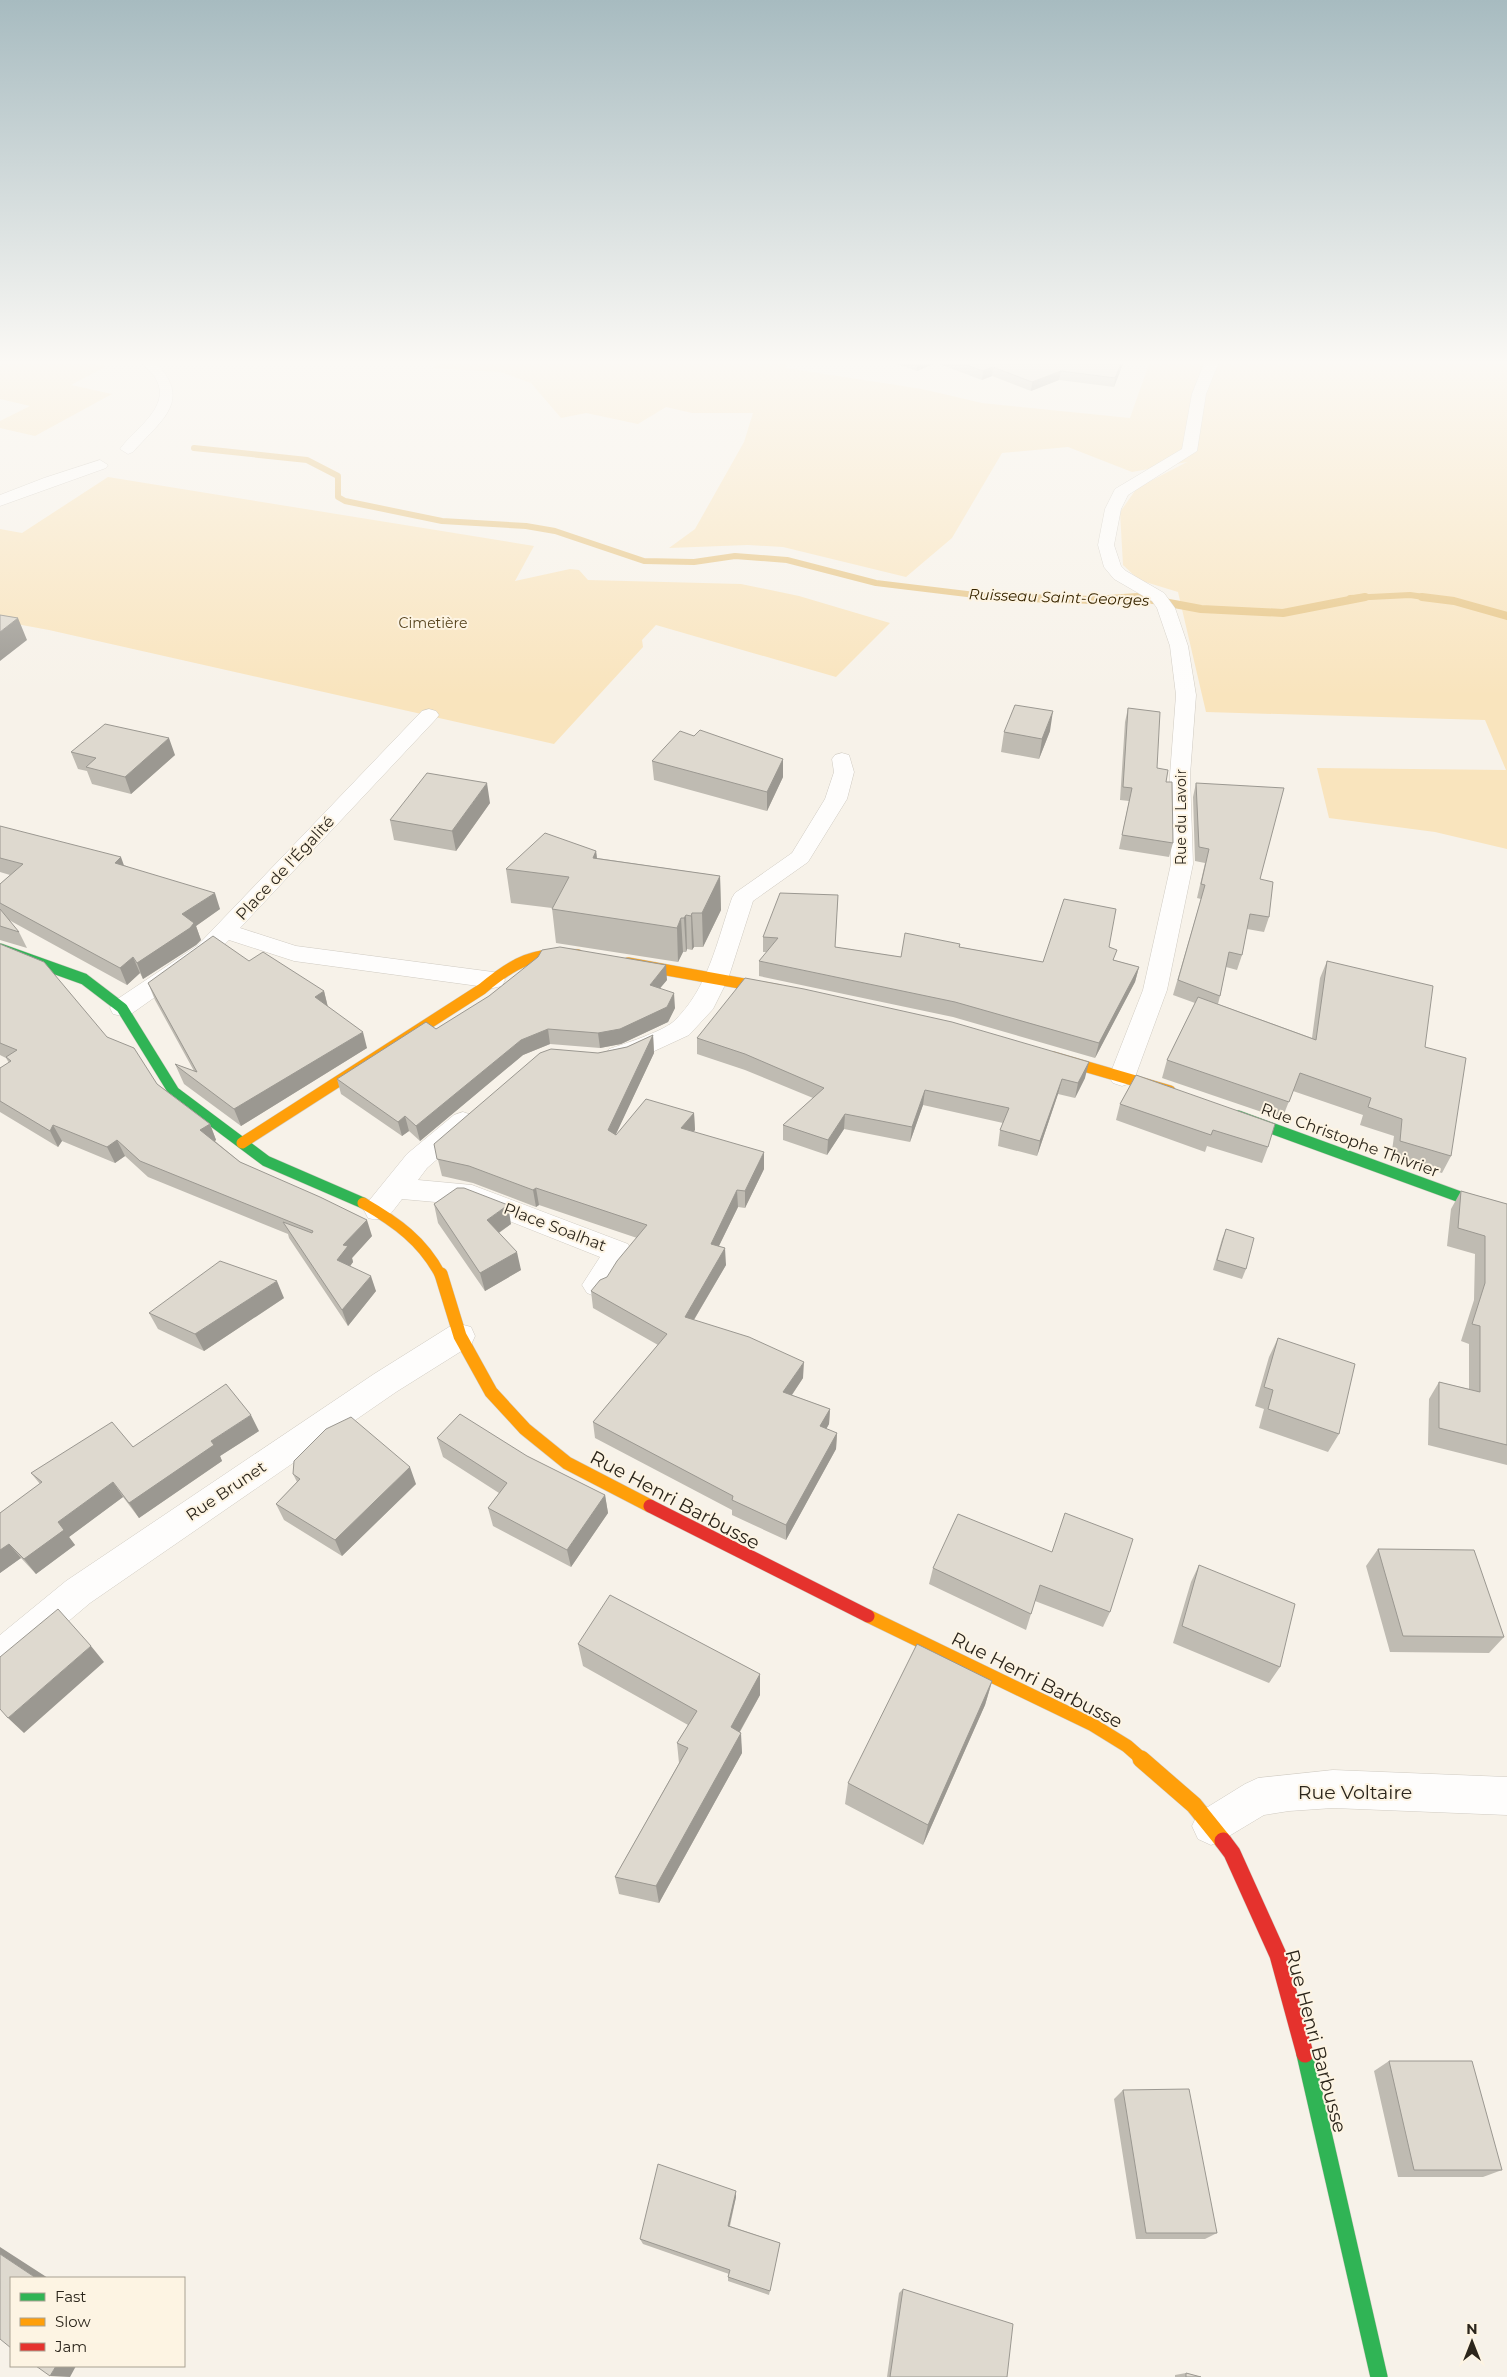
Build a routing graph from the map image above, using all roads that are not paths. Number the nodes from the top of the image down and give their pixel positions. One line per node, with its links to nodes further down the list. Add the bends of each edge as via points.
1 (69, 475): 3 (street)
2 (1149, 475): 16 (street, Rue du Lavoir, via 1121,492 1113,509 1106,545 1113,566 1120,574 1158,597 1166,608 1179,646 1186,695 1180,775 1182,864 1155,990)
3 (0, 501)
4 (429, 715): 6 (street, Place de l'Égalité)
5 (842, 759): 10 (street, via 844,772 836,799 800,857 743,898)
6 (225, 931): 11 (street, Place de l'Égalité, via 294,953); 13 (street, via 204,951)
7 (0, 949): 13 (street, Rue Henri Barbusse, via 84,978)
8 (589, 956): 11 (street, via 562,952 536,954 513,963)
9 (616, 961): 10 (street)
10 (716, 979): 12 (street); 15 (street, via 704,1003 680,1028 628,1053)
11 (493, 980): 20 (street)
12 (794, 993)
13 (122, 1008): 20 (street, Rue Henri Barbusse, via 174,1092)
14 (1037, 1052): 16 (street)
15 (592, 1058)
16 (1122, 1077): 17 (street)
17 (1177, 1094)
18 (482, 1106): 21 (street, via 417,1162)
19 (1223, 1111): 23 (street, Rue Christophe Thivrier)
20 (242, 1143): 22 (street, Rue Henri Barbusse, via 266,1160)
21 (395, 1188): 22 (street); 24 (street, Place Soalhat, via 472,1195 618,1252)
22 (378, 1210): 25 (street, Rue Henri Barbusse, via 399,1224 422,1247 441,1274)
23 (1507, 1214)
24 (597, 1285)
25 (460, 1336): 26 (street, Rue Brunet, via 385,1383 78,1592); 28 (street, Rue Henri Barbusse, via 491,1392 525,1429 567,1463 757,1562 1092,1725 1128,1746 1194,1805)
26 (0, 1657)
27 (1507, 1796): 28 (street, Rue Voltaire, via 1333,1789 1289,1792 1258,1797)
28 (1211, 1826): 29 (street, Rue Henri Barbusse, via 1232,1853 1278,1955 1296,2015)
29 (1379, 2377)

